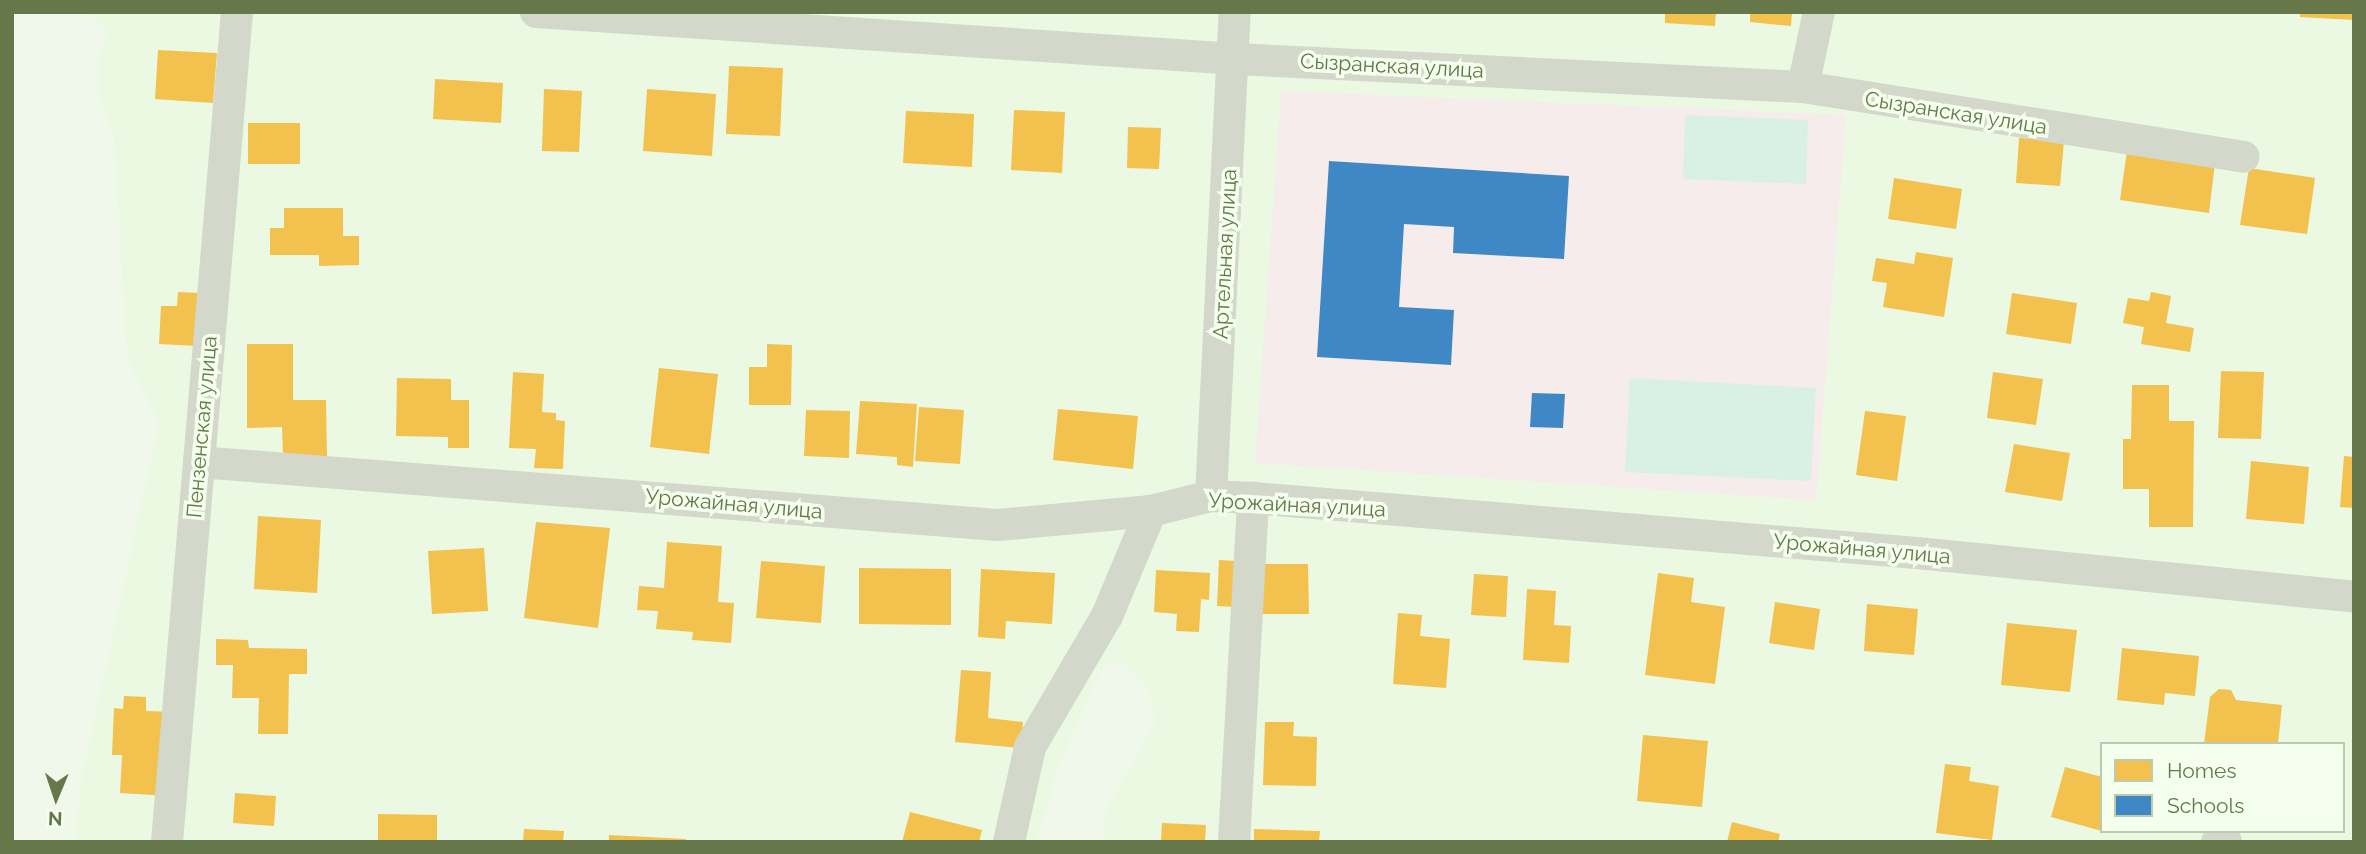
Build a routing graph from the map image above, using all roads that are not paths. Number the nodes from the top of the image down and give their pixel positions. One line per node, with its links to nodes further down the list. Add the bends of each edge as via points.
1 (237, 12): 8 (street, Пензенская улица)
2 (536, 12): 5 (street, Сызранская улица)
3 (1236, 12): 5 (street, Артельная улица)
4 (1819, 12): 6 (street)
5 (1236, 59): 6 (street, Сызранская улица); 9 (street, Артельная улица)
6 (1803, 87): 7 (street, Сызранская улица)
7 (2243, 157)
8 (199, 462): 11 (street, Урожайная улица, via 998,526); 13 (street, Пензенская улица)
9 (1211, 496): 10 (street, Урожайная улица); 11 (street, Урожайная улица)
10 (1253, 498): 12 (street, Урожайная улица, via 1903,552); 15 (street)
11 (1151, 511): 14 (street, via 1107,616 1030,747)
12 (2354, 597)
13 (167, 842)
14 (1009, 842)
15 (1234, 842)
16 (2217, 842): 17 (street)
17 (2226, 842)

